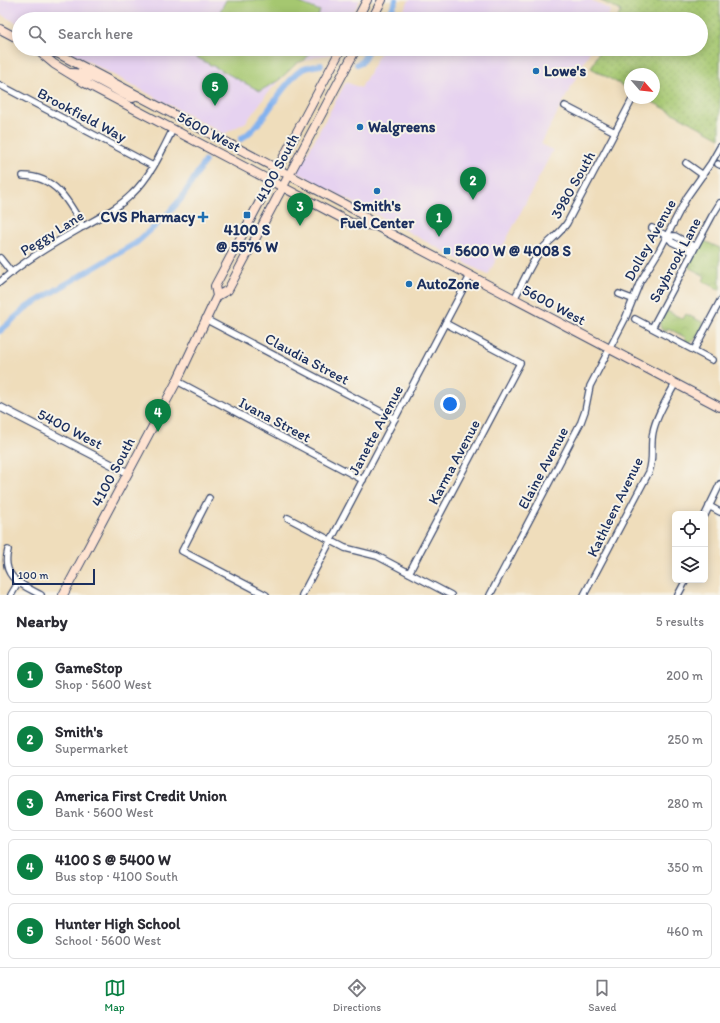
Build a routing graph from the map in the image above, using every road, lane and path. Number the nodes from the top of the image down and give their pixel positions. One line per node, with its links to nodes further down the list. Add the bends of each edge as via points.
1 (367, 0): 3 (main road)
2 (382, 0): 4 (main road)
3 (361, 12)
4 (376, 12)
5 (0, 29): 6 (main road)
6 (12, 35)
7 (45, 56): 11 (main road, 5600 West)
8 (63, 56): 13 (main road, 5600 West)
9 (337, 56): 21 (main road, 4100 South)
10 (352, 56): 22 (main road, 4100 South)
11 (68, 73): 13 (main road, via 88,76 129,97 135,98); 16 (main road, 5600 West)
12 (0, 85): 20 (street, Brookfield Way)
13 (136, 95): 21 (main road, 5600 West)
14 (630, 104): 17 (street, 3980 South)
15 (565, 106): 17 (street)
16 (173, 129): 20 (street, Peggy Lane); 25 (main road, 5600 West)
17 (615, 132): 39 (street, 3980 South, via 563,230 538,255)
18 (720, 147): 23 (street, Dolley Avenue)
19 (686, 163): 23 (street)
20 (153, 166): 29 (street, Peggy Lane, via 126,200)
21 (278, 169): 22 (main road, 5600 West); 25 (main road, 4100 South)
22 (289, 175): 26 (main road, 4100 South); 28 (main road, 5600 West, via 357,211)
23 (703, 175): 31 (street, Dolley Avenue, via 687,197)
24 (23, 176): 29 (street, via 49,182 72,206)
25 (272, 181): 26 (main road, 5600 West); 38 (main road, 4100 South, via 216,286)
26 (283, 187): 28 (main road, 5600 West, via 351,223); 38 (main road, 4100 South, via 228,290)
27 (720, 203): 32 (street, Saybrook Lane)
28 (376, 226): 35 (main road, 5600 West)
29 (83, 227): 34 (street, Peggy Lane, via 42,251)
30 (652, 228): 31 (street)
31 (667, 236): 32 (street, via 675,236); 40 (street, Dolley Avenue)
32 (694, 249): 45 (street, Saybrook Lane)
33 (0, 258): 34 (street)
34 (12, 273): 36 (street, Peggy Lane)
35 (470, 276): 39 (main road, 5600 West); 44 (street, Janette Avenue)
36 (0, 282)
37 (619, 294): 40 (street)
38 (217, 296): 43 (main road, 4100 South)
39 (514, 299): 46 (main road, 5600 West)
40 (632, 299): 46 (street, Dolley Avenue)
41 (720, 301): 47 (street)
42 (635, 319): 45 (street)
43 (207, 320): 49 (main road, 4100 South); 53 (street, Claudia Street)
44 (445, 323): 53 (street, Janette Avenue); 64 (street, Karma Avenue, via 520,363)
45 (652, 328): 47 (street)
46 (610, 350): 50 (main road, 5600 West); 73 (street, Elaine Avenue, via 590,386 581,422)
47 (694, 350): 48 (street)
48 (712, 360)
49 (177, 381): 54 (main road, 4100 South); 55 (street, Ivana Street)
50 (675, 384): 52 (main road, 5600 West); 74 (street, Kathleen Avenue, via 655,424 649,472)
51 (0, 407): 54 (street, 5400 West)
52 (720, 407)
53 (395, 419): 55 (street, Janette Avenue)
54 (128, 473): 69 (main road, 4100 South)
55 (363, 480): 62 (street, Janette Avenue)
56 (720, 484): 58 (street)
57 (209, 498): 70 (street, via 182,551)
58 (709, 506): 59 (street); 60 (street)
59 (707, 511)
60 (720, 512)
61 (288, 518): 62 (street)
62 (331, 541): 64 (street, via 349,549 377,556); 71 (street, Janette Avenue)
63 (8, 550): 65 (street, via 6,563)
64 (409, 573): 72 (street)
65 (18, 583): 67 (street); 68 (street)
66 (684, 583): 75 (street)
67 (11, 595)
68 (41, 595)
69 (63, 595)
70 (266, 595)
71 (302, 595)
72 (451, 595)
73 (490, 595)
74 (584, 595)
75 (678, 595)

